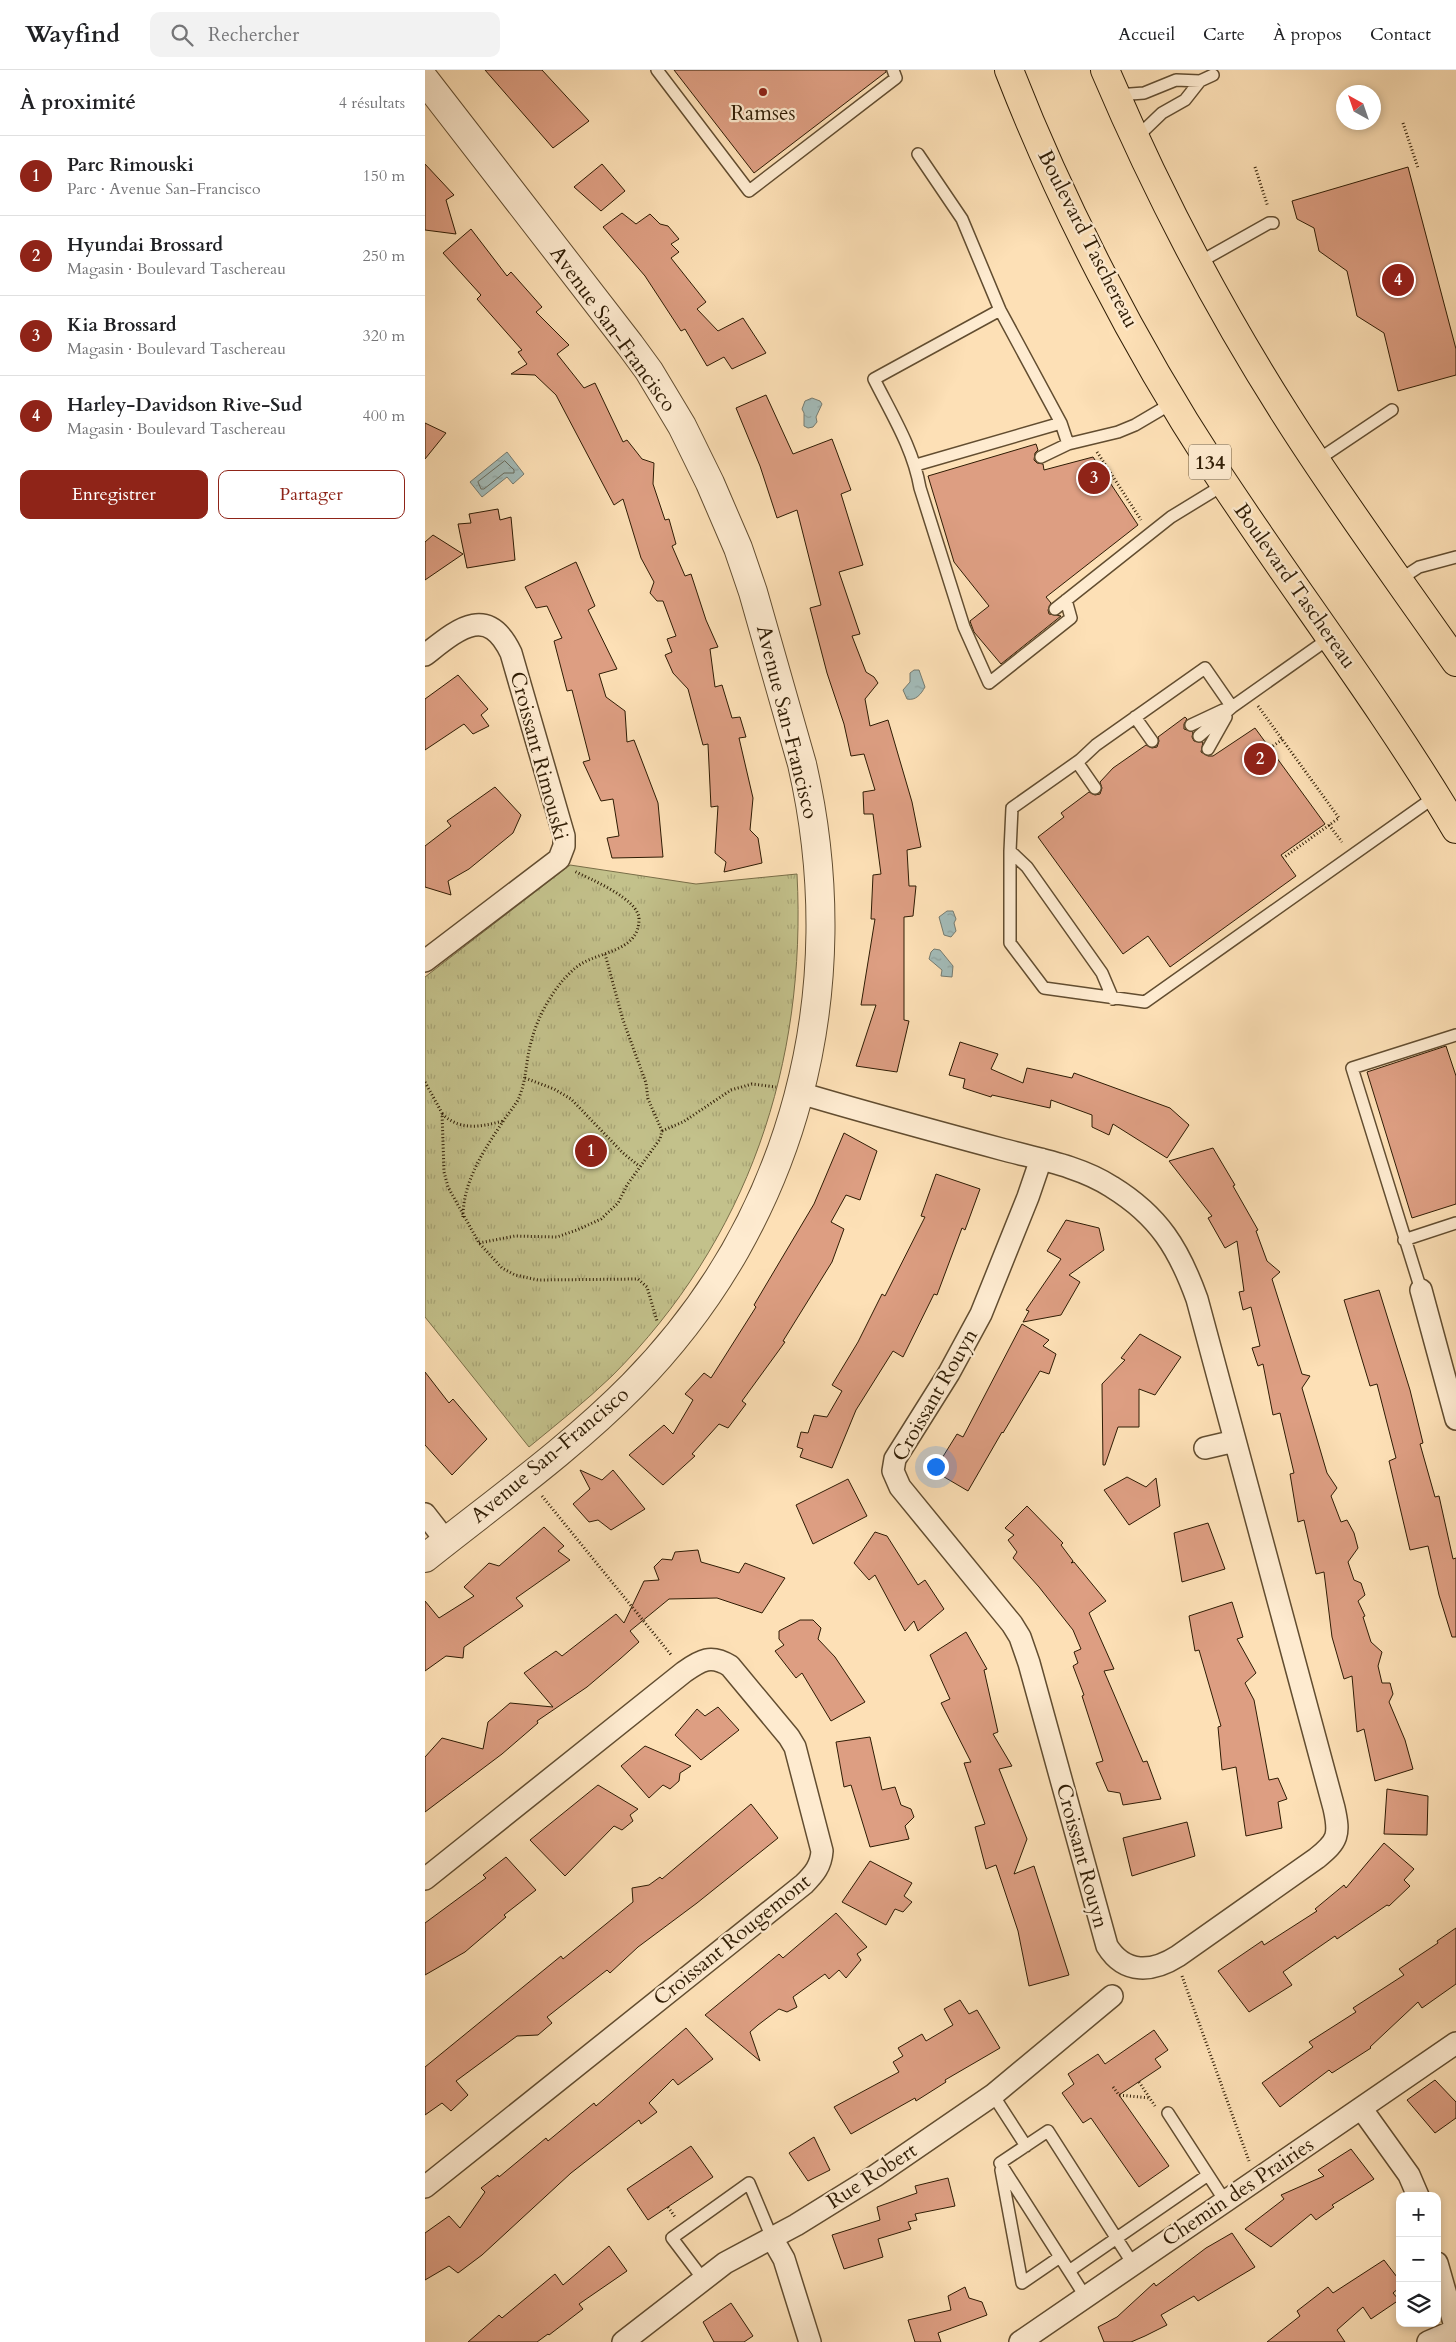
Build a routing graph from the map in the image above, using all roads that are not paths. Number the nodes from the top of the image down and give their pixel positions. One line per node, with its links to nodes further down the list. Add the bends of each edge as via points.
1 (657, 70): 2 (lane, via 749,191 896,78)
2 (893, 70)
3 (1009, 70): 14 (main road, Boulevard Taschereau / 134, via 1085,238)
4 (1105, 70): 8 (main road)
5 (1213, 75): 7 (lane)
6 (425, 80): 43 (street, Avenue San-Francisco, via 649,372 695,451 738,548 801,764 818,855 821,902 819,978 812,1038)
7 (1200, 81): 8 (lane, via 1176,80 1144,93); 9 (lane, via 1185,100 1162,113)
8 (1116, 96): 9 (main road)
9 (1136, 139): 12 (main road)
10 (918, 154): 13 (lane, via 962,219)
11 (1273, 223): 12 (lane)
12 (1197, 264): 19 (main road, via 1255,365)
13 (1000, 310): 16 (lane); 20 (lane, via 874,379)
14 (1174, 402): 17 (lane, via 1118,432); 21 (main road, Boulevard Taschereau / 134)
15 (1392, 410): 19 (lane)
16 (1061, 423): 17 (lane); 20 (lane)
17 (1068, 444): 18 (lane)
18 (1041, 458)
19 (1316, 461): 23 (main road)
20 (916, 465): 24 (lane, via 920,488 964,627 989,683 1071,618)
21 (1225, 484): 24 (lane, via 1171,517); 26 (main road, Boulevard Taschereau / 134)
22 (1456, 558): 23 (lane, via 1419,566)
23 (1399, 580): 28 (main road)
24 (1066, 600): 25 (lane)
25 (1055, 609)
26 (1331, 637): 29 (lane); 37 (main road, Boulevard Taschereau / 134)
27 (425, 656): 40 (street, Croissant Rimouski, via 465,627 484,624 500,634 511,653 564,836 559,858)
28 (1456, 662)
29 (1232, 707): 30 (lane, via 1205,668); 31 (lane); 32 (lane); 34 (lane)
30 (1135, 717): 33 (lane); 35 (lane)
31 (1191, 725)
32 (1199, 736)
33 (1152, 741)
34 (1208, 749)
35 (1077, 762): 36 (lane); 39 (lane, via 1012,808)
36 (1095, 788)
37 (1437, 796): 38 (main road, Boulevard Taschereau / 134); 41 (lane, via 1145,1002)
38 (1456, 828)
39 (1010, 851): 41 (lane, via 1027,867 1085,948 1102,973); 41 (lane, via 1011,943 1044,988)
40 (425, 961)
41 (1113, 998)
42 (1456, 1035): 46 (lane, via 1352,1068)
43 (791, 1091): 44 (street, Croissant Rouyn); 52 (street, Avenue San-Francisco, via 775,1168 752,1220 707,1296 633,1385 597,1419)
44 (1041, 1160): 49 (street, Croissant Rouyn, via 1076,1170 1112,1186 1147,1214 1176,1249 1197,1299); 49 (street, Croissant Rouyn, via 981,1314 949,1373 901,1448 893,1471 900,1487 1020,1637 1107,1946 1116,1958 1134,1966 1159,1967 1178,1956 1329,1849 1337,1836 1334,1808)
45 (1456, 1224): 46 (lane)
46 (1404, 1240): 47 (lane)
47 (1421, 1290): 48 (street)
48 (1456, 1419)
49 (1235, 1441): 50 (street)
50 (1205, 1448)
51 (425, 1514): 52 (street)
52 (446, 1541): 53 (street, Avenue San-Francisco)
53 (425, 1558)
54 (425, 1879): 63 (street, Croissant Rougemont, via 684,1672 711,1658 730,1666 795,1747 822,1851 817,1870 803,1884)
55 (1112, 1996): 57 (street, Rue Robert)
56 (1456, 2043): 58 (street, Chemin des Prairies)
57 (993, 2095): 60 (lane); 66 (street, Rue Robert, via 875,2176)
58 (1361, 2108): 64 (street, via 1409,2175); 65 (street, Chemin des Prairies)
59 (1162, 2111): 62 (lane)
60 (1026, 2146): 61 (lane); 67 (lane, via 1048,2131)
61 (1000, 2163): 68 (lane); 68 (lane, via 1022,2283)
62 (1208, 2175): 65 (lane); 67 (lane)
63 (425, 2188)
64 (1416, 2192)
65 (1225, 2201): 69 (street, Chemin des Prairies)
66 (773, 2238): 72 (street, Rue Robert, via 725,2263); 72 (lane, via 749,2183 672,2238); 76 (street, via 784,2259)
67 (1117, 2238): 69 (lane); 70 (lane)
68 (1060, 2257): 70 (lane)
69 (1133, 2264): 73 (street, Chemin des Prairies)
70 (1069, 2271): 73 (lane)
71 (1441, 2277): 77 (street, via 1456,2330)
72 (703, 2279): 75 (street, Rue Robert)
73 (1085, 2296): 74 (street, Chemin des Prairies)
74 (1030, 2339)
75 (623, 2342)
76 (810, 2342)
77 (1427, 2342)

